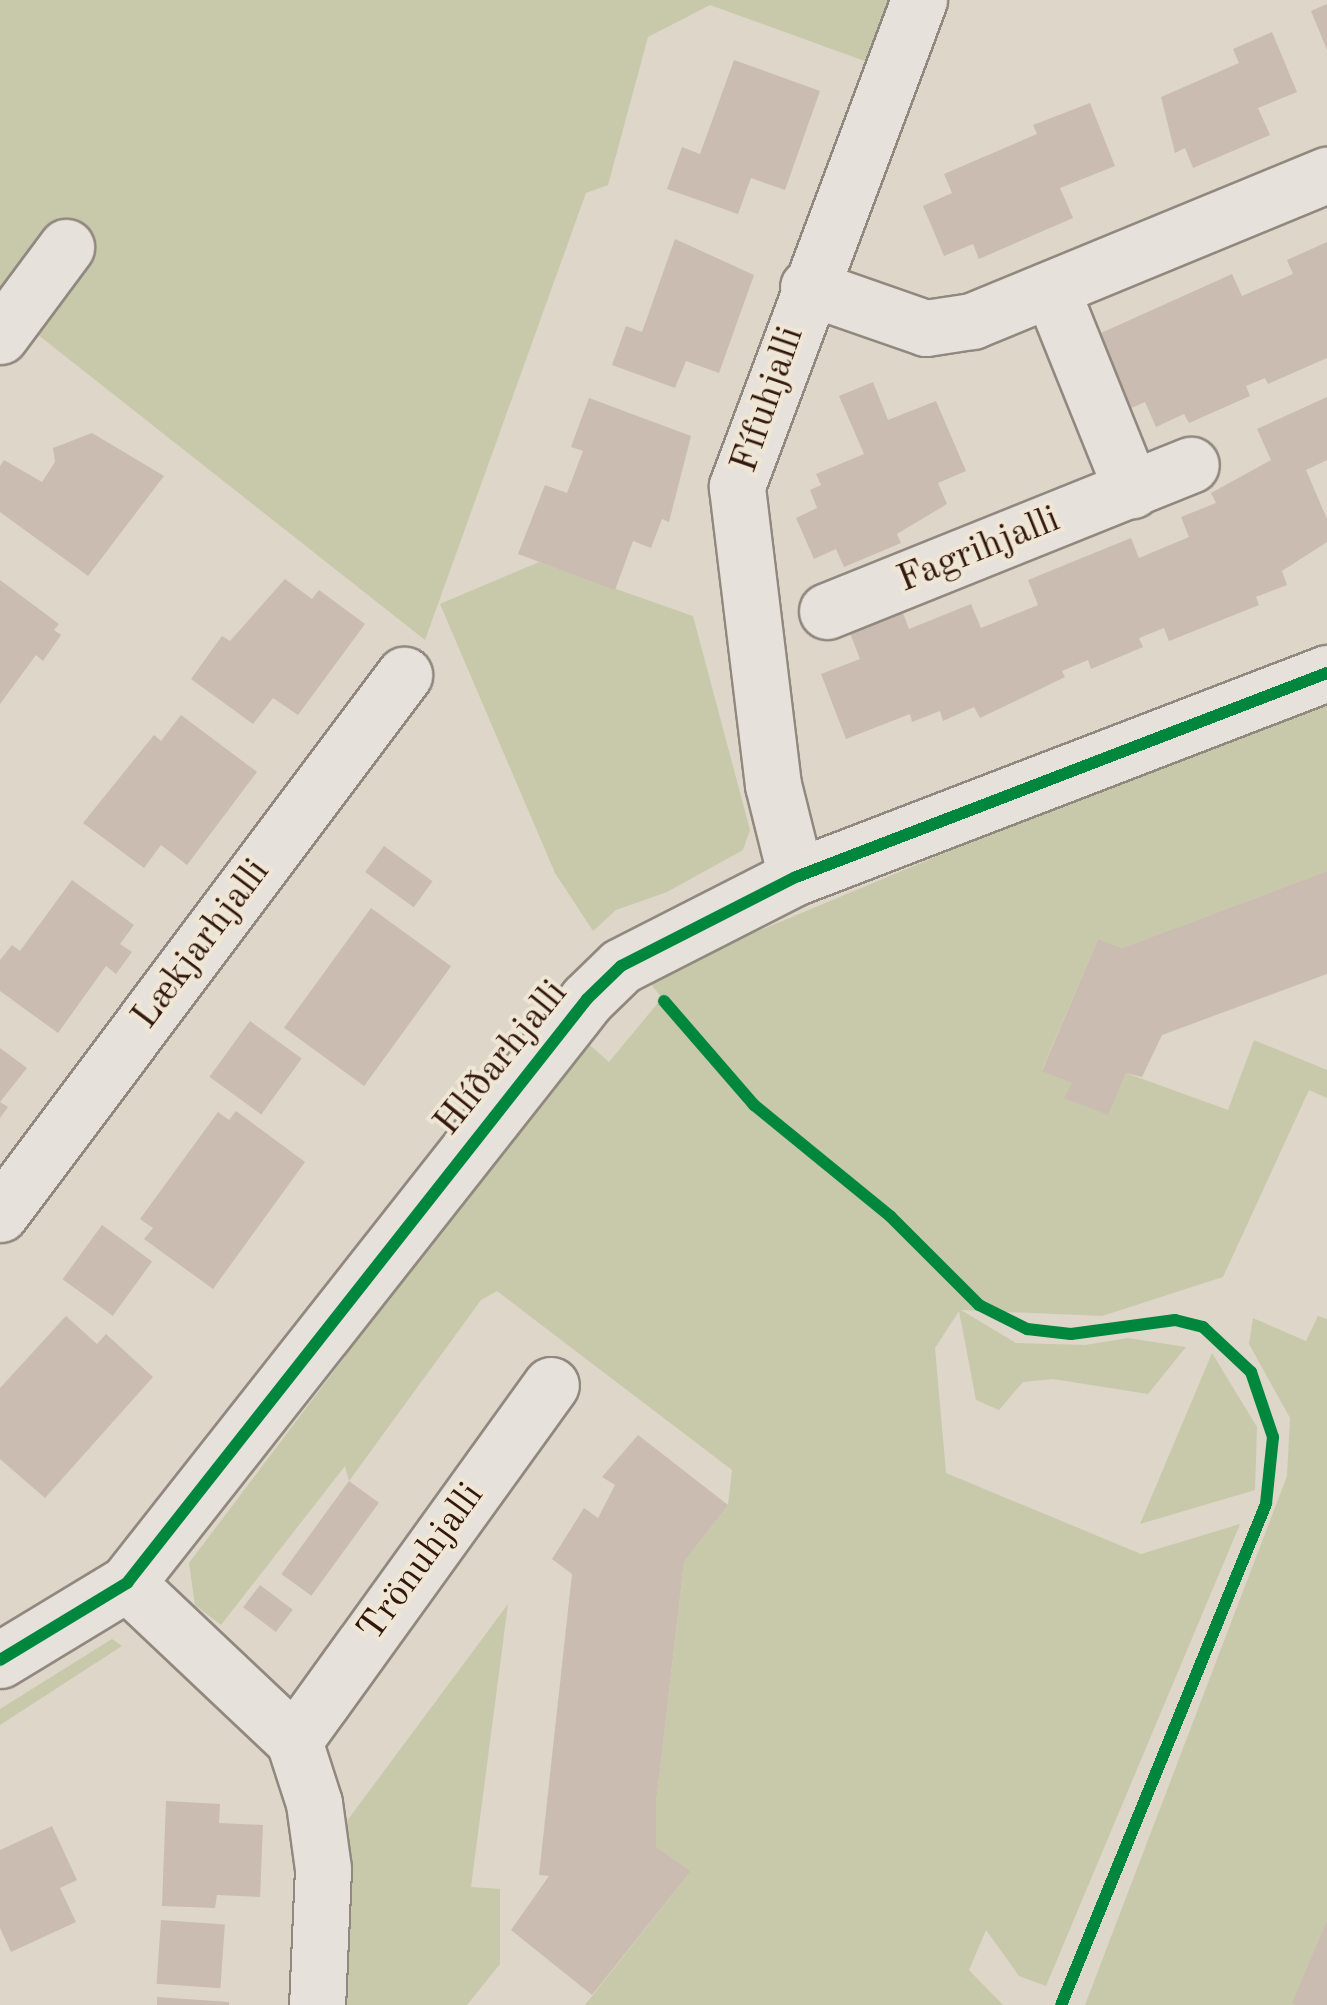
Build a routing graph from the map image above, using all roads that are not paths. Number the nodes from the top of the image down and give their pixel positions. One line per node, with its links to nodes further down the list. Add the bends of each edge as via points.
1 (919, 0): 4 (street, Fífuhjalli)
2 (1327, 175): 5 (street)
3 (66, 247): 6 (street)
4 (808, 288): 5 (street, via 926,328 972,321); 12 (street, Fífuhjalli, via 737,486 773,785)
5 (1051, 289): 8 (street)
6 (0, 336)
7 (1191, 464): 8 (street, Fagrihjalli)
8 (1132, 490): 9 (street, Fagrihjalli)
9 (827, 611)
10 (1327, 673): 12 (street, Hlíðarhjalli)
11 (404, 675): 13 (street, Lækjarhjalli)
12 (796, 877): 15 (street, Hlíðarhjalli, via 649,950 587,999)
13 (0, 1214)
14 (550, 1385): 17 (street, Trönuhjalli)
15 (127, 1583): 16 (street, Hlíðarhjalli); 17 (street)
16 (0, 1660)
17 (294, 1741): 18 (street, via 314,1802 323,1869)
18 (317, 2005)

